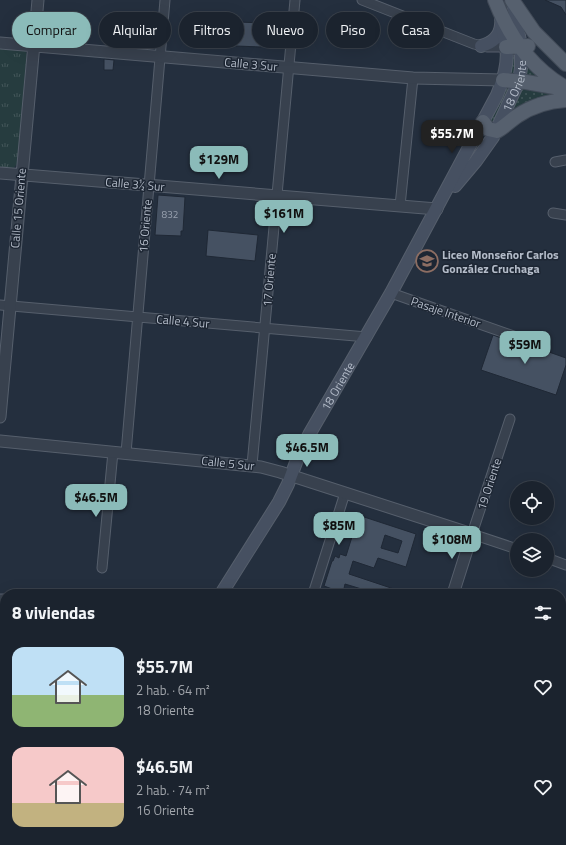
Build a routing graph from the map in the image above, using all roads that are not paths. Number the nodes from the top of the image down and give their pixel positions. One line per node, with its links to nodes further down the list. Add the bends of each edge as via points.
1 (38, 0): 7 (street, Calle 15 Oriente)
2 (165, 0): 16 (street, 16 Oriente)
3 (294, 0): 18 (street, 17 Oriente)
4 (362, 0): 11 (street)
5 (495, 0): 8 (main road)
6 (512, 0): 12 (main road, 18 Oriente); 17 (main road, via 534,32)
7 (37, 12)
8 (501, 20): 11 (main road, via 497,36 488,44); 12 (main road); 13 (main road, 18 Oriente)
9 (0, 43): 10 (street, Calle 3 Sur)
10 (12, 44)
11 (481, 46): 13 (street)
12 (521, 46): 13 (main road); 17 (main road, via 544,49); 21 (main road, 18 Oriente); 22 (main road, via 544,73)
13 (506, 47): 20 (main road, 18 Oriente)
14 (34, 48): 29 (street, Calle 15 Oriente)
15 (59, 48): 16 (street, Calle 3 Sur)
16 (160, 56): 18 (street, Calle 3 Sur); 30 (street, 16 Oriente)
17 (561, 60)
18 (288, 67): 19 (street, Calle 3 Sur); 31 (street, 17 Oriente)
19 (413, 78): 20 (street, Calle 3 Sur); 33 (street)
20 (503, 80): 21 (main road); 24 (main road, 18 Oriente)
21 (519, 81): 22 (main road); 25 (main road, 18 Oriente)
22 (566, 89)
23 (566, 101): 25 (main road, via 547,102 530,108)
24 (483, 122): 25 (main road); 32 (main road, 18 Oriente)
25 (495, 134): 32 (main road, 18 Oriente, via 476,161)
26 (566, 160): 27 (street)
27 (555, 162)
28 (0, 173): 29 (street, Calle 3½ Sur)
29 (22, 175): 30 (street, Calle 3½ Sur); 38 (street, Calle 15 Oriente)
30 (149, 185): 31 (street, Calle 3½ Sur); 39 (street, 16 Oriente)
31 (277, 196): 33 (street, Calle 3½ Sur); 40 (street, 17 Oriente)
32 (443, 198): 34 (main road, 18 Oriente)
33 (400, 206): 34 (street, Calle 3½ Sur)
34 (437, 209): 37 (main road, 18 Oriente)
35 (553, 213): 36 (street)
36 (566, 215)
37 (391, 294): 41 (main road, 18 Oriente); 42 (street, Pasaje Interior)
38 (5, 305): 39 (street, Calle 4 Sur); 43 (street, Calle 15 Oriente)
39 (137, 317): 40 (street, Calle 4 Sur); 47 (street, 16 Oriente)
40 (265, 328): 41 (street, Calle 4 Sur); 48 (street, 17 Oriente)
41 (367, 337): 49 (main road, 18 Oriente, via 304,444)
42 (545, 347)
43 (0, 417)
44 (510, 419): 51 (street, 19 Oriente)
45 (0, 441): 46 (street, Calle 5 Sur)
46 (113, 452): 47 (street, Calle 5 Sur); 55 (street)
47 (126, 453): 48 (street, Calle 5 Sur)
48 (252, 465): 49 (street, Calle 5 Sur)
49 (292, 476): 50 (street, Calle 5 Sur); 56 (main road, 18 Oriente, via 279,502)
50 (345, 493): 51 (street, Calle 5 Sur); 57 (street)
51 (472, 534): 52 (street, Calle 5 Sur); 58 (street, 19 Oriente)
52 (510, 547)
53 (554, 561): 54 (street)
54 (566, 565)
55 (102, 568)
56 (224, 589)
57 (315, 589)
58 (455, 589)

